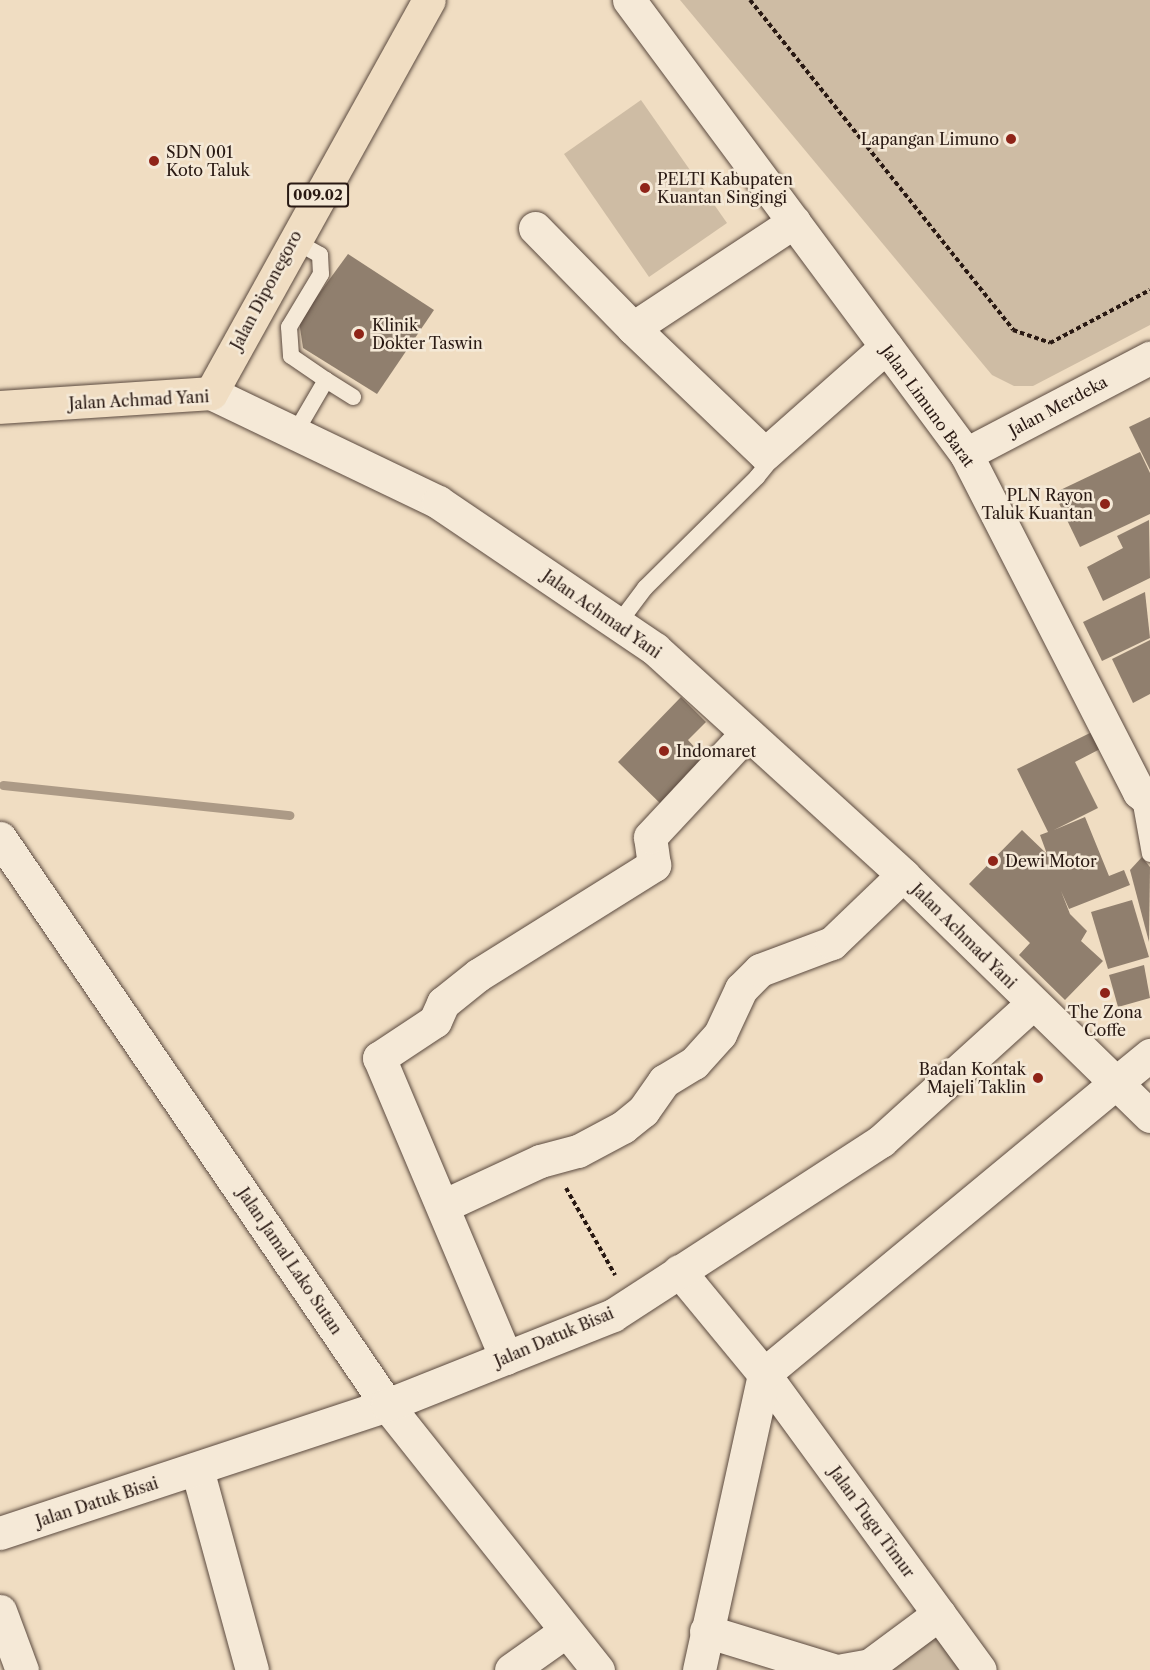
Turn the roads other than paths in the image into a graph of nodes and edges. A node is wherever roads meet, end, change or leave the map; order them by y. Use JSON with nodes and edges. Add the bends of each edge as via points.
{"nodes":[{"id":1,"x":429,"y":0,"type":"edge"},
{"id":2,"x":629,"y":0,"type":"edge"},
{"id":3,"x":794,"y":222,"type":"junction"},
{"id":4,"x":535,"y":228,"type":"dead end"},
{"id":5,"x":293,"y":240,"type":"junction"},
{"id":6,"x":633,"y":328,"type":"junction"},
{"id":7,"x":886,"y":347,"type":"junction"},
{"id":8,"x":1150,"y":358,"type":"edge"},
{"id":9,"x":326,"y":380,"type":"junction"},
{"id":10,"x":211,"y":393,"type":"junction"},
{"id":11,"x":352,"y":397,"type":"dead end"},
{"id":12,"x":0,"y":407,"type":"edge"},
{"id":13,"x":294,"y":433,"type":"junction"},
{"id":14,"x":765,"y":454,"type":"junction"},
{"id":15,"x":966,"y":454,"type":"junction"},
{"id":16,"x":618,"y":624,"type":"junction"},
{"id":17,"x":747,"y":733,"type":"junction"},
{"id":18,"x":1144,"y":796,"type":"edge"},
{"id":19,"x":0,"y":838,"type":"edge"},
{"id":20,"x":1150,"y":854,"type":"edge"},
{"id":21,"x":903,"y":875,"type":"junction"},
{"id":22,"x":1032,"y":1004,"type":"junction"},
{"id":23,"x":1150,"y":1055,"type":"edge"},
{"id":24,"x":1117,"y":1082,"type":"junction"},
{"id":25,"x":1150,"y":1116,"type":"edge"},
{"id":26,"x":443,"y":1206,"type":"junction"},
{"id":27,"x":679,"y":1271,"type":"junction"},
{"id":28,"x":506,"y":1358,"type":"junction"},
{"id":29,"x":764,"y":1374,"type":"junction"},
{"id":30,"x":387,"y":1405,"type":"junction"},
{"id":31,"x":197,"y":1469,"type":"junction"},
{"id":32,"x":0,"y":1533,"type":"edge"},
{"id":33,"x":0,"y":1611,"type":"edge"},
{"id":34,"x":939,"y":1614,"type":"junction"},
{"id":35,"x":566,"y":1631,"type":"junction"},
{"id":36,"x":706,"y":1631,"type":"junction"},
{"id":37,"x":862,"y":1668,"type":"edge"},
{"id":38,"x":22,"y":1670,"type":"edge"},
{"id":39,"x":252,"y":1670,"type":"edge"},
{"id":40,"x":511,"y":1670,"type":"edge"},
{"id":41,"x":598,"y":1670,"type":"edge"},
{"id":42,"x":699,"y":1670,"type":"edge"},
{"id":43,"x":833,"y":1670,"type":"edge"},
{"id":44,"x":980,"y":1670,"type":"edge"}],
"edges":[{"from":1,"to":5,"type":"main road","name":"Jalan Diponegoro","number":"009.02"},
{"from":2,"to":3,"type":"street","name":"Jalan Limuno Barat"},
{"from":3,"to":6,"type":"street"},
{"from":3,"to":7,"type":"street","name":"Jalan Limuno Barat"},
{"from":4,"to":6,"type":"street"},
{"from":5,"to":9,"type":"lane","via":[[320,255],[321,274],[289,327],[291,356]]},
{"from":5,"to":10,"type":"main road","name":"Jalan Diponegoro","number":"009.02"},
{"from":6,"to":14,"type":"street"},
{"from":7,"to":14,"type":"street"},
{"from":7,"to":15,"type":"street","name":"Jalan Limuno Barat"},
{"from":8,"to":15,"type":"street","name":"Jalan Merdeka"},
{"from":9,"to":11,"type":"lane"},
{"from":9,"to":13,"type":"lane"},
{"from":10,"to":12,"type":"main road","name":"Jalan Achmad Yani"},
{"from":10,"to":13,"type":"street","name":"Jalan Achmad Yani"},
{"from":13,"to":16,"type":"street","name":"Jalan Achmad Yani","via":[[438,502]]},
{"from":14,"to":16,"type":"lane","via":[[769,462],[757,477],[645,588]]},
{"from":15,"to":18,"type":"street","name":"Jalan Limuno Barat"},
{"from":16,"to":17,"type":"street","name":"Jalan Achmad Yani","via":[[656,649]]},
{"from":17,"to":21,"type":"street","name":"Jalan Achmad Yani"},
{"from":17,"to":26,"type":"street","via":[[650,837],[654,865],[478,975],[443,1003],[435,1021],[379,1058]]},
{"from":18,"to":20,"type":"lane","name":"Jalan Limuno Barat"},
{"from":19,"to":30,"type":"street","name":"Jalan Jamal Lako Sutan"},
{"from":21,"to":22,"type":"street","name":"Jalan Achmad Yani"},
{"from":21,"to":26,"type":"street","via":[[832,943],[760,970],[741,989],[720,1034],[694,1063],[663,1081],[643,1111],[578,1151],[550,1158]]},
{"from":22,"to":24,"type":"street","name":"Jalan Achmad Yani"},
{"from":22,"to":27,"type":"street","name":"Jalan Datuk Bisai","via":[[880,1141]]},
{"from":23,"to":24,"type":"street"},
{"from":24,"to":25,"type":"street","name":"Jalan Achmad Yani"},
{"from":24,"to":29,"type":"street"},
{"from":26,"to":28,"type":"street"},
{"from":27,"to":28,"type":"street","name":"Jalan Datuk Bisai","via":[[631,1303]]},
{"from":27,"to":29,"type":"street","name":"Jalan Tugu Timur"},
{"from":28,"to":30,"type":"street","name":"Jalan Datuk Bisai"},
{"from":29,"to":34,"type":"street","name":"Jalan Tugu Timur"},
{"from":29,"to":36,"type":"street"},
{"from":30,"to":31,"type":"street","name":"Jalan Datuk Bisai"},
{"from":30,"to":35,"type":"street","name":"Jalan Jamal Lako Sutan"},
{"from":31,"to":32,"type":"street","name":"Jalan Datuk Bisai"},
{"from":31,"to":39,"type":"street"},
{"from":33,"to":38,"type":"street"},
{"from":34,"to":37,"type":"street"},
{"from":34,"to":44,"type":"street","name":"Jalan Tugu Timur"},
{"from":35,"to":40,"type":"street"},
{"from":35,"to":41,"type":"street","name":"Jalan Jamal Lako Sutan"},
{"from":36,"to":42,"type":"street"},
{"from":36,"to":43,"type":"street"}]}
